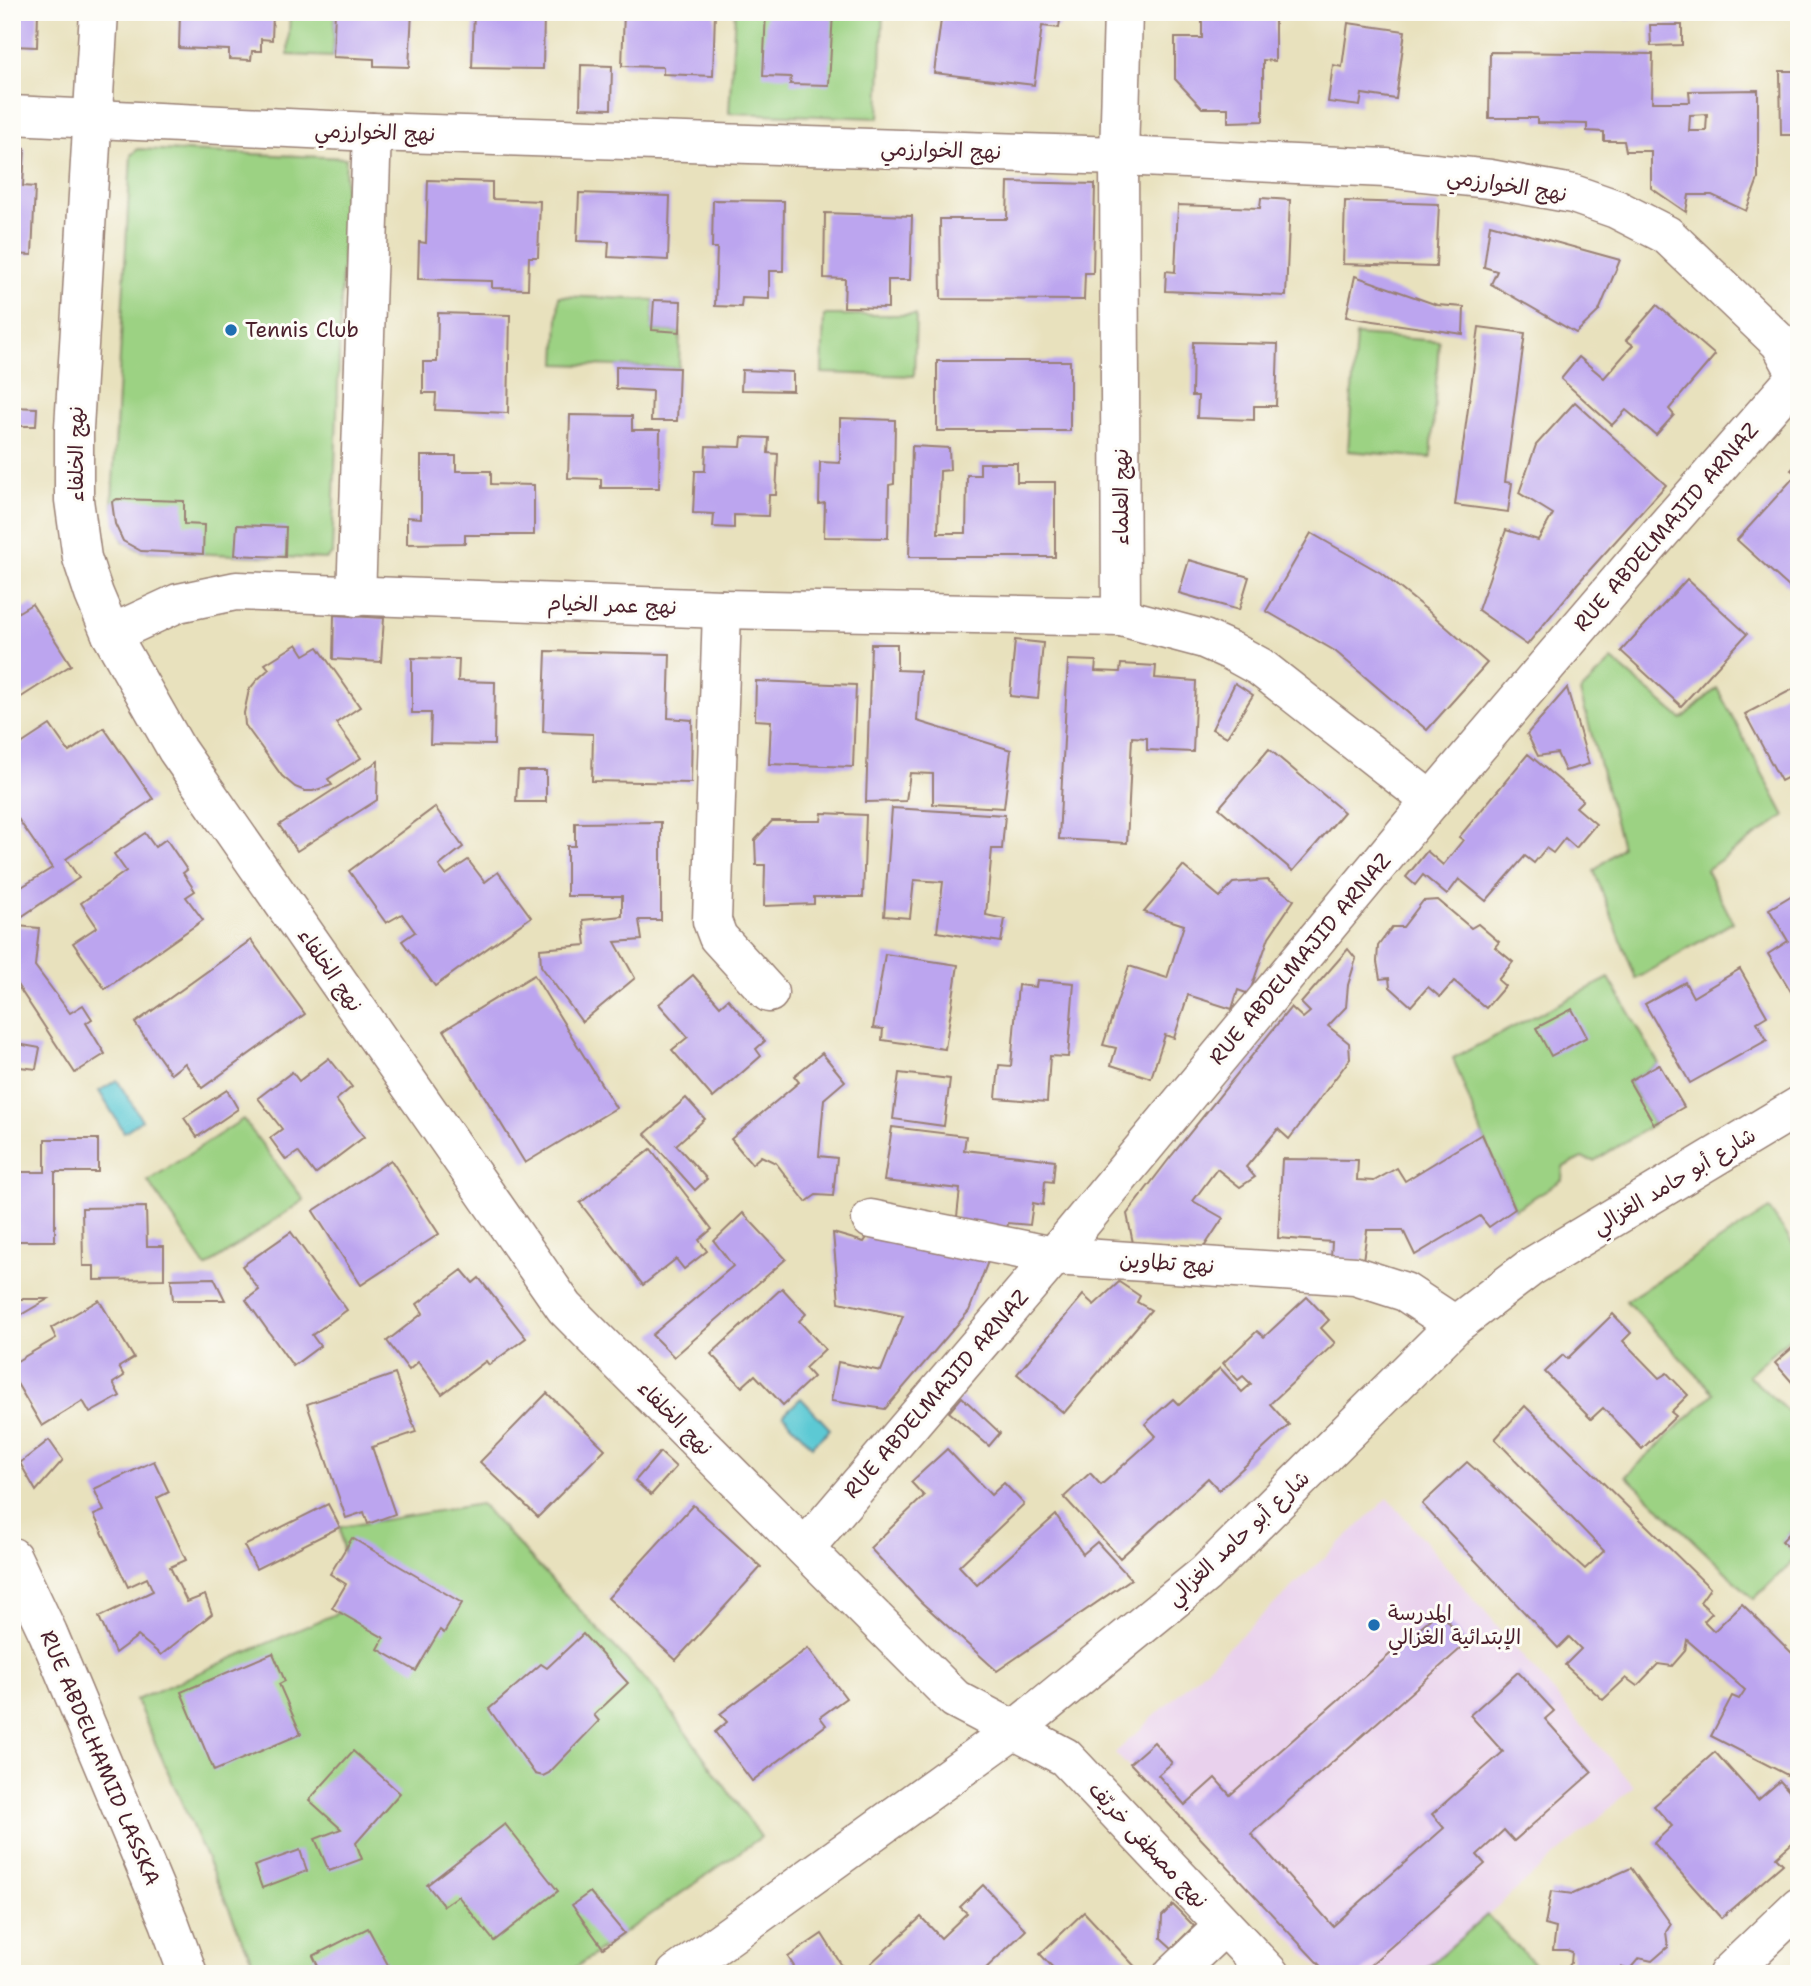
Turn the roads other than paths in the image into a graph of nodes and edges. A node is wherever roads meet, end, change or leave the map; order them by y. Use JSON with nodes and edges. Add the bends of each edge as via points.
{"nodes":[{"id":1,"x":99,"y":12,"type":"edge"},
{"id":2,"x":1123,"y":12,"type":"edge"},
{"id":3,"x":12,"y":115,"type":"edge"},
{"id":4,"x":93,"y":118,"type":"junction"},
{"id":5,"x":372,"y":132,"type":"junction"},
{"id":6,"x":1119,"y":156,"type":"junction"},
{"id":7,"x":1798,"y":376,"type":"edge"},
{"id":8,"x":356,"y":597,"type":"junction"},
{"id":9,"x":722,"y":609,"type":"junction"},
{"id":10,"x":1121,"y":617,"type":"junction"},
{"id":11,"x":111,"y":634,"type":"junction"},
{"id":12,"x":1431,"y":801,"type":"junction"},
{"id":13,"x":769,"y":993,"type":"dead end"},
{"id":14,"x":1799,"y":1106,"type":"edge"},
{"id":15,"x":871,"y":1219,"type":"dead end"},
{"id":16,"x":1054,"y":1256,"type":"junction"},
{"id":17,"x":1455,"y":1325,"type":"junction"},
{"id":18,"x":805,"y":1548,"type":"junction"},
{"id":19,"x":12,"y":1557,"type":"edge"},
{"id":20,"x":1014,"y":1730,"type":"junction"},
{"id":21,"x":1799,"y":1906,"type":"edge"},
{"id":22,"x":169,"y":1922,"type":"junction"},
{"id":23,"x":1224,"y":1926,"type":"junction"},
{"id":24,"x":188,"y":1974,"type":"edge"},
{"id":25,"x":212,"y":1974,"type":"edge"},
{"id":26,"x":676,"y":1974,"type":"edge"},
{"id":27,"x":1173,"y":1974,"type":"edge"},
{"id":28,"x":1270,"y":1974,"type":"edge"},
{"id":29,"x":1728,"y":1974,"type":"edge"}],
"edges":[{"from":1,"to":4,"type":"street","name":"نهج الخلفاء"},
{"from":2,"to":6,"type":"street","name":"نهج العلماء"},
{"from":3,"to":4,"type":"street","name":"نهج الخوارزمي"},
{"from":4,"to":5,"type":"street","name":"نهج الخوارزمي"},
{"from":4,"to":11,"type":"street","name":"نهج الخلفاء","via":[[74,428],[74,500],[82,558]]},
{"from":5,"to":6,"type":"street","name":"نهج الخوارزمي"},
{"from":5,"to":8,"type":"street"},
{"from":6,"to":7,"type":"street","name":"نهج الخوارزمي","via":[[1385,168],[1573,194],[1667,235],[1780,343]]},
{"from":6,"to":10,"type":"street","name":"نهج العلماء"},
{"from":7,"to":12,"type":"street","name":"RUE ABDELMAJID ARNAZ"},
{"from":8,"to":9,"type":"street","name":"نهج عمر الخيام"},
{"from":8,"to":11,"type":"street","name":"نهج عمر الخيام","via":[[236,591],[178,603]]},
{"from":9,"to":10,"type":"street","name":"نهج عمر الخيام"},
{"from":9,"to":13,"type":"street","via":[[712,921],[718,937]]},
{"from":10,"to":12,"type":"street","via":[[1204,639],[1260,667]]},
{"from":11,"to":18,"type":"street","name":"نهج الخلفاء","via":[[177,750],[565,1308]]},
{"from":12,"to":16,"type":"street","name":"RUE ABDELMAJID ARNAZ"},
{"from":14,"to":17,"type":"street","name":"شارع أبو حامد الغزالي","via":[[1531,1267]]},
{"from":15,"to":16,"type":"street","name":"نهج تطاوين"},
{"from":16,"to":17,"type":"street","name":"نهج تطاوين","via":[[1355,1276],[1405,1292]]},
{"from":16,"to":18,"type":"street","name":"RUE ABDELMAJID ARNAZ"},
{"from":17,"to":20,"type":"street","name":"شارع أبو حامد الغزالي","via":[[1205,1574]]},
{"from":18,"to":20,"type":"street","name":"نهج الخلفاء","via":[[955,1699]]},
{"from":19,"to":22,"type":"street","name":"RUE ABDELHAMID LASSKA"},
{"from":20,"to":23,"type":"street","name":"نهج مصطفى خريّف","via":[[1066,1758]]},
{"from":20,"to":26,"type":"street","name":"شارع أبو حامد الغزالي"},
{"from":21,"to":29,"type":"street"},
{"from":22,"to":24,"type":"street","name":"RUE ABDELHAMID LASSKA"},
{"from":22,"to":25,"type":"street","name":"RUE ABDELHAMID LASSKA"},
{"from":23,"to":27,"type":"street"},
{"from":23,"to":28,"type":"street","name":"نهج مصطفى خريّف"}]}
